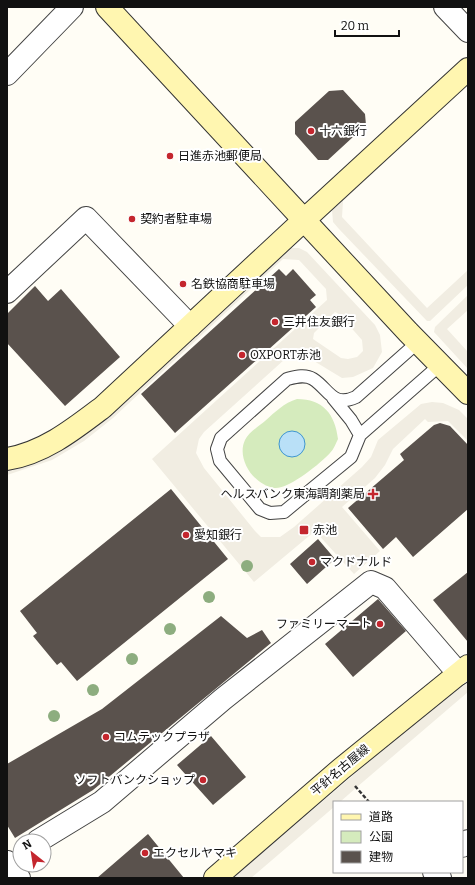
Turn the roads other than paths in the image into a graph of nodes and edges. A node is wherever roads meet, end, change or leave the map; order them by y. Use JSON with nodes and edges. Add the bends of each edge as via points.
{"nodes":[{"id":1,"x":72,"y":7,"type":"edge"},
{"id":2,"x":107,"y":7,"type":"edge"},
{"id":3,"x":445,"y":7,"type":"edge"},
{"id":4,"x":468,"y":31,"type":"edge"},
{"id":5,"x":468,"y":69,"type":"edge"},
{"id":6,"x":7,"y":74,"type":"edge"},
{"id":7,"x":304,"y":220,"type":"junction"},
{"id":8,"x":7,"y":292,"type":"edge"},
{"id":9,"x":190,"y":326,"type":"junction"},
{"id":10,"x":413,"y":337,"type":"junction"},
{"id":11,"x":441,"y":364,"type":"junction"},
{"id":12,"x":468,"y":393,"type":"edge"},
{"id":13,"x":333,"y":398,"type":"junction"},
{"id":14,"x":360,"y":435,"type":"junction"},
{"id":15,"x":7,"y":459,"type":"edge"},
{"id":16,"x":464,"y":670,"type":"edge"},
{"id":17,"x":51,"y":833,"type":"edge"},
{"id":18,"x":7,"y":861,"type":"edge"},
{"id":19,"x":19,"y":878,"type":"edge"},
{"id":20,"x":215,"y":878,"type":"edge"}],
"edges":[{"from":1,"to":6,"type":"street"},
{"from":2,"to":7,"type":"street"},
{"from":3,"to":4,"type":"street"},
{"from":5,"to":7,"type":"street"},
{"from":7,"to":9,"type":"street"},
{"from":7,"to":10,"type":"street"},
{"from":8,"to":9,"type":"street","via":[[86,218]]},
{"from":9,"to":15,"type":"street","via":[[103,407],[74,429],[42,448]]},
{"from":10,"to":11,"type":"street"},
{"from":10,"to":13,"type":"lane","via":[[356,397],[350,400]]},
{"from":11,"to":12,"type":"street"},
{"from":11,"to":14,"type":"lane"},
{"from":13,"to":14,"type":"lane"},
{"from":13,"to":14,"type":"lane","via":[[312,378],[301,376],[287,379],[221,438],[217,449],[220,460],[260,509],[270,513],[284,512],[351,458]]},
{"from":16,"to":17,"type":"street","via":[[385,588],[371,582],[222,699],[102,802]]},
{"from":16,"to":20,"type":"street","name":"平針名古屋線","via":[[341,769]]},
{"from":18,"to":19,"type":"street"}]}
